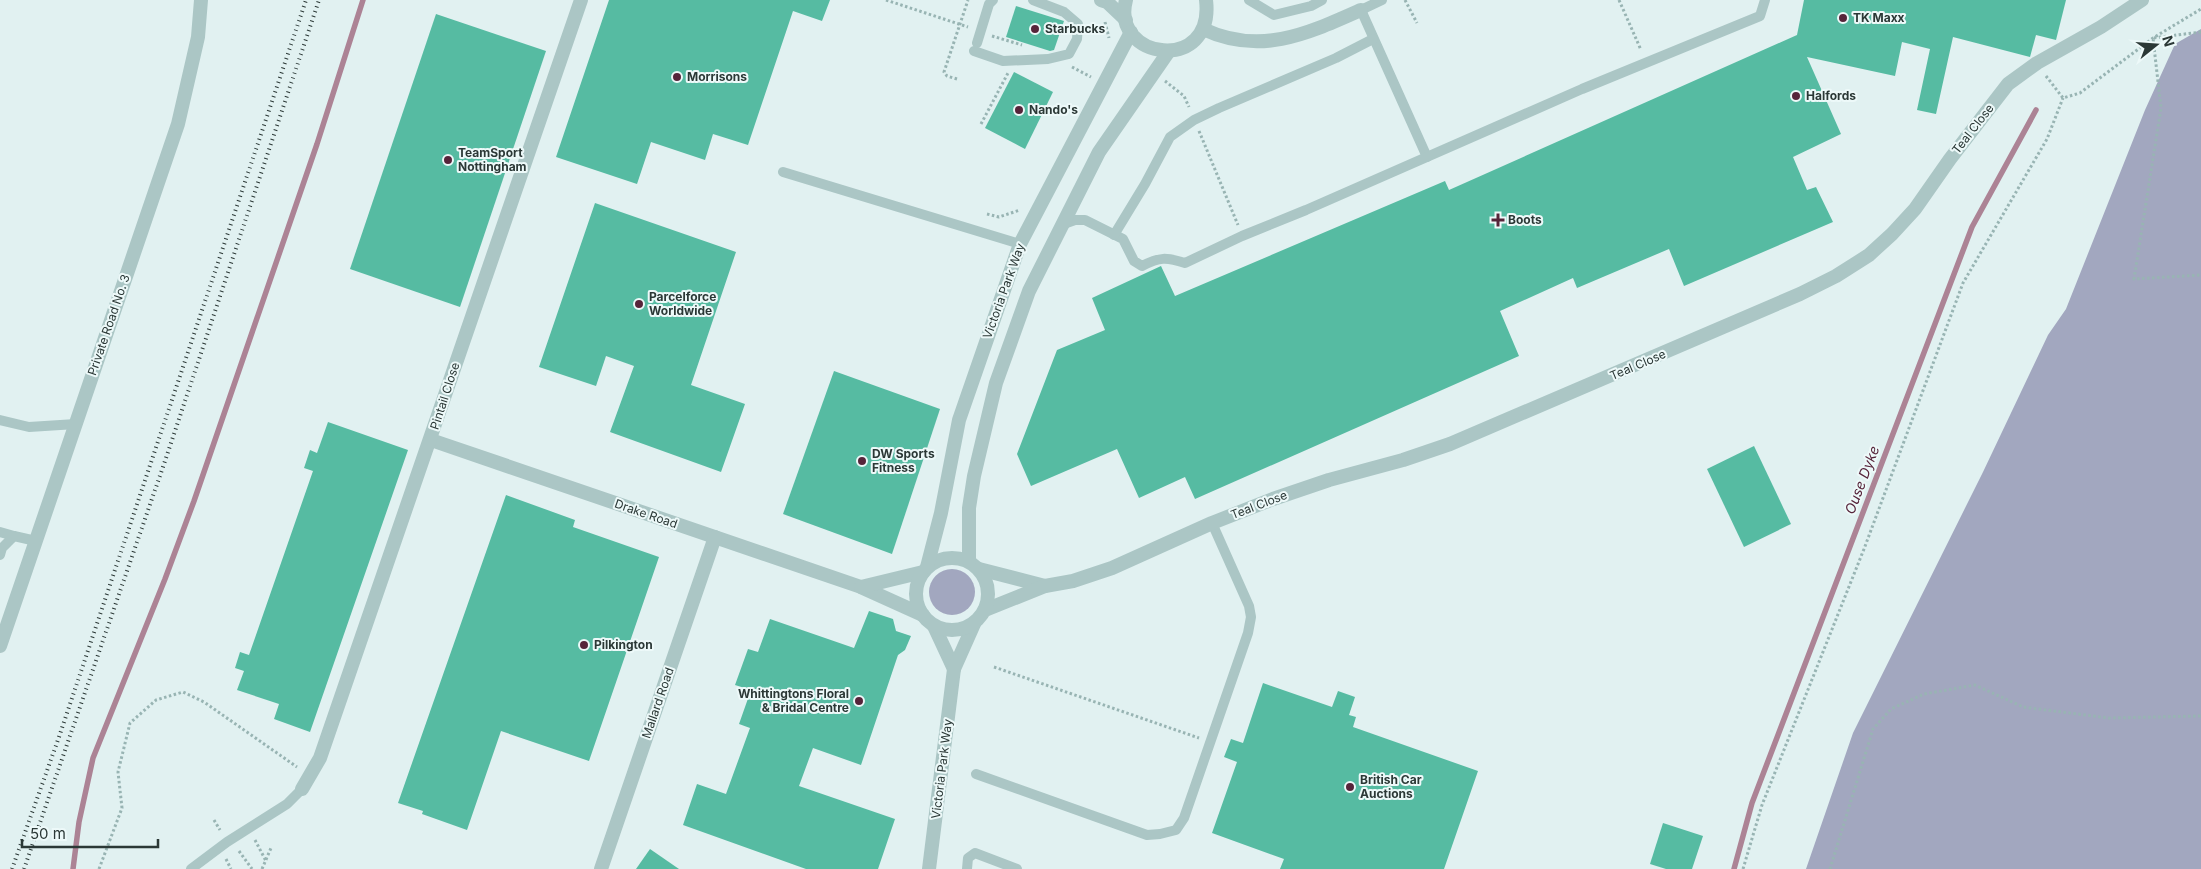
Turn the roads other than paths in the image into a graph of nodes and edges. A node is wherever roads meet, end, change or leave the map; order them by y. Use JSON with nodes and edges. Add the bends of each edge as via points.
{"nodes":[{"id":1,"x":202,"y":0,"type":"edge"},
{"id":2,"x":581,"y":0,"type":"edge"},
{"id":3,"x":993,"y":0,"type":"edge"},
{"id":4,"x":1033,"y":0,"type":"edge"},
{"id":5,"x":1101,"y":0,"type":"edge"},
{"id":6,"x":1126,"y":0,"type":"edge"},
{"id":7,"x":1206,"y":0,"type":"edge"},
{"id":8,"x":1249,"y":0,"type":"edge"},
{"id":9,"x":1322,"y":0,"type":"edge"},
{"id":10,"x":1382,"y":0,"type":"edge"},
{"id":11,"x":1765,"y":0,"type":"edge"},
{"id":12,"x":2142,"y":0,"type":"edge"},
{"id":13,"x":1360,"y":10,"type":"junction"},
{"id":14,"x":1128,"y":26,"type":"junction"},
{"id":15,"x":1203,"y":28,"type":"junction"},
{"id":16,"x":1373,"y":39,"type":"junction"},
{"id":17,"x":1169,"y":51,"type":"junction"},
{"id":18,"x":1427,"y":157,"type":"junction"},
{"id":19,"x":783,"y":172,"type":"dead end"},
{"id":20,"x":1061,"y":225,"type":"junction"},
{"id":21,"x":1114,"y":235,"type":"junction"},
{"id":22,"x":1020,"y":244,"type":"junction"},
{"id":23,"x":0,"y":420,"type":"edge"},
{"id":24,"x":76,"y":424,"type":"junction"},
{"id":25,"x":431,"y":440,"type":"junction"},
{"id":26,"x":1212,"y":523,"type":"junction"},
{"id":27,"x":0,"y":532,"type":"edge"},
{"id":28,"x":14,"y":536,"type":"junction"},
{"id":29,"x":715,"y":538,"type":"junction"},
{"id":30,"x":36,"y":541,"type":"junction"},
{"id":31,"x":1,"y":552,"type":"edge"},
{"id":32,"x":974,"y":565,"type":"junction"},
{"id":33,"x":925,"y":570,"type":"junction"},
{"id":34,"x":861,"y":586,"type":"junction"},
{"id":35,"x":1044,"y":586,"type":"junction"},
{"id":36,"x":985,"y":610,"type":"junction"},
{"id":37,"x":923,"y":615,"type":"junction"},
{"id":38,"x":974,"y":624,"type":"junction"},
{"id":39,"x":934,"y":626,"type":"junction"},
{"id":40,"x":0,"y":646,"type":"edge"},
{"id":41,"x":954,"y":669,"type":"junction"},
{"id":42,"x":976,"y":774,"type":"dead end"},
{"id":43,"x":305,"y":786,"type":"joint"},
{"id":44,"x":191,"y":869,"type":"edge"},
{"id":45,"x":602,"y":869,"type":"edge"},
{"id":46,"x":929,"y":869,"type":"edge"},
{"id":47,"x":967,"y":869,"type":"edge"},
{"id":48,"x":1017,"y":869,"type":"edge"}],
"edges":[{"from":1,"to":24,"type":"street","name":"Private Road No. 3","via":[[198,37],[178,124]]},
{"from":2,"to":25,"type":"street","name":"Pintail Close"},
{"from":3,"to":4,"type":"lane","via":[[976,47],[1003,62],[1069,54],[1077,39],[1078,24],[1064,12]]},
{"from":5,"to":14,"type":"street","via":[[1107,2]]},
{"from":6,"to":14,"type":"street","name":"Victoria Park Way"},
{"from":7,"to":15,"type":"street","via":[[1208,12]]},
{"from":8,"to":9,"type":"lane","via":[[1274,15]]},
{"from":10,"to":13,"type":"lane"},
{"from":11,"to":18,"type":"lane","via":[[1760,16]]},
{"from":12,"to":26,"type":"street","name":"Teal Close","via":[[2008,84],[1909,216],[1869,255],[1836,276],[1492,428],[1403,460],[1292,492]]},
{"from":13,"to":15,"type":"street","via":[[1315,30],[1261,42],[1242,42]]},
{"from":13,"to":16,"type":"lane"},
{"from":14,"to":17,"type":"street","via":[[1141,43],[1154,50]]},
{"from":14,"to":22,"type":"street","name":"Victoria Park Way"},
{"from":15,"to":17,"type":"street","via":[[1191,43]]},
{"from":16,"to":18,"type":"lane"},
{"from":16,"to":21,"type":"lane","via":[[1194,120],[1170,137]]},
{"from":17,"to":20,"type":"street","name":"Victoria Park Way","via":[[1099,152]]},
{"from":18,"to":21,"type":"lane","via":[[1185,263],[1158,258],[1142,266],[1134,261],[1123,239]]},
{"from":19,"to":22,"type":"lane"},
{"from":20,"to":21,"type":"lane","via":[[1085,220]]},
{"from":20,"to":32,"type":"street","name":"Victoria Park Way","via":[[1030,291],[996,383],[969,508]]},
{"from":22,"to":33,"type":"street","name":"Victoria Park Way","via":[[959,420],[941,513]]},
{"from":23,"to":24,"type":"lane","via":[[29,427]]},
{"from":24,"to":30,"type":"street","name":"Private Road No. 3"},
{"from":25,"to":29,"type":"street","name":"Drake Road"},
{"from":25,"to":43,"type":"street","name":"Pintail Close","via":[[320,758]]},
{"from":26,"to":35,"type":"street","name":"Teal Close","via":[[1112,568],[1073,582]]},
{"from":26,"to":42,"type":"lane","via":[[1251,617],[1212,742],[1184,818],[1176,830],[1147,835]]},
{"from":27,"to":28,"type":"lane"},
{"from":28,"to":30,"type":"lane"},
{"from":28,"to":31,"type":"lane"},
{"from":29,"to":34,"type":"street","name":"Drake Road"},
{"from":29,"to":45,"type":"street","name":"Mallard Road"},
{"from":30,"to":40,"type":"street","name":"Private Road No. 3"},
{"from":32,"to":33,"type":"street","via":[[956,557],[941,559]]},
{"from":32,"to":35,"type":"street","name":"Teal Close"},
{"from":32,"to":36,"type":"street","via":[[986,578],[989,591]]},
{"from":33,"to":34,"type":"street"},
{"from":33,"to":37,"type":"street","via":[[916,587],[918,606]]},
{"from":34,"to":37,"type":"street","name":"Drake Road"},
{"from":35,"to":36,"type":"street","name":"Teal Close"},
{"from":36,"to":38,"type":"street"},
{"from":37,"to":39,"type":"street"},
{"from":38,"to":39,"type":"street","via":[[961,630]]},
{"from":38,"to":41,"type":"street","name":"Victoria Park Way"},
{"from":39,"to":41,"type":"street"},
{"from":41,"to":46,"type":"street","name":"Victoria Park Way"},
{"from":43,"to":44,"type":"lane","via":[[287,804]]},
{"from":47,"to":48,"type":"lane","via":[[968,858],[975,853]]}]}
